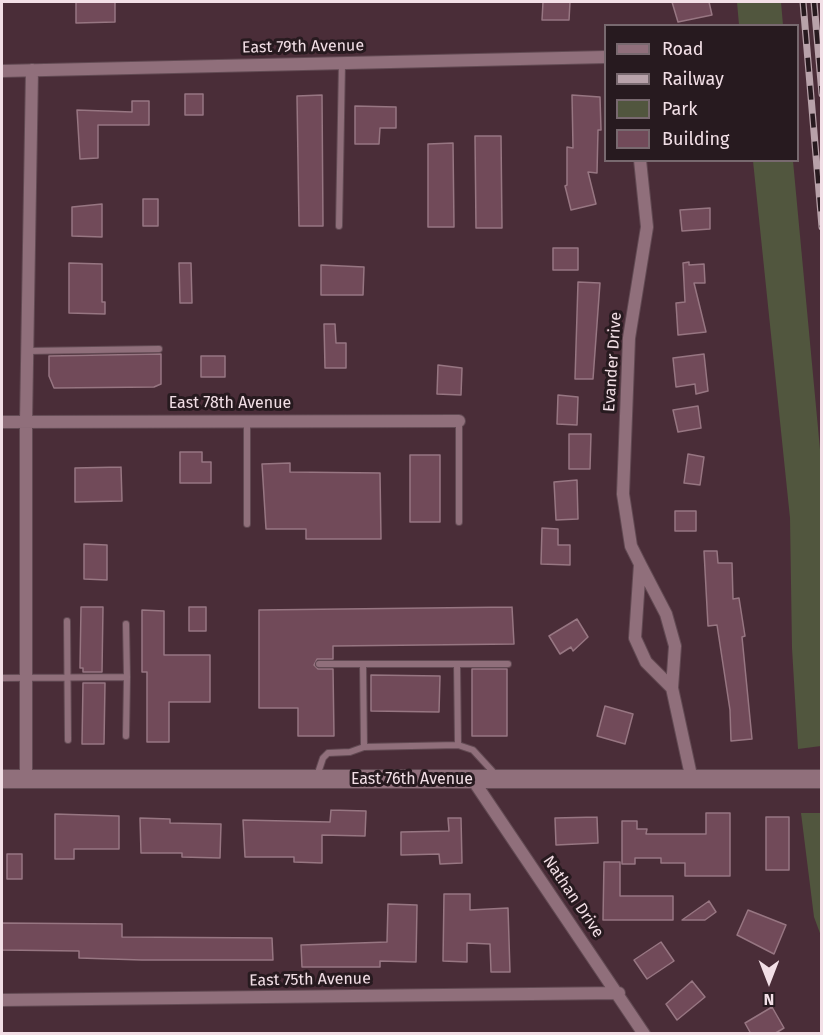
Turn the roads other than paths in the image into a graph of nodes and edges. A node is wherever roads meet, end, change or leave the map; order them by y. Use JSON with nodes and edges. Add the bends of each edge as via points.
{"nodes":[{"id":1,"x":604,"y":57,"type":"edge"},
{"id":2,"x":342,"y":63,"type":"junction"},
{"id":3,"x":32,"y":70,"type":"junction"},
{"id":4,"x":2,"y":71,"type":"edge"},
{"id":5,"x":640,"y":162,"type":"edge"},
{"id":6,"x":339,"y":226,"type":"dead end"},
{"id":7,"x":159,"y":349,"type":"dead end"},
{"id":8,"x":27,"y":351,"type":"junction"},
{"id":9,"x":247,"y":420,"type":"junction"},
{"id":10,"x":2,"y":422,"type":"edge"},
{"id":11,"x":26,"y":422,"type":"junction"},
{"id":12,"x":459,"y":422,"type":"joint"},
{"id":13,"x":459,"y":522,"type":"dead end"},
{"id":14,"x":247,"y":524,"type":"dead end"},
{"id":15,"x":640,"y":564,"type":"junction"},
{"id":16,"x":67,"y":621,"type":"dead end"},
{"id":17,"x":126,"y":624,"type":"dead end"},
{"id":18,"x":319,"y":664,"type":"dead end"},
{"id":19,"x":363,"y":664,"type":"junction"},
{"id":20,"x":457,"y":664,"type":"junction"},
{"id":21,"x":508,"y":664,"type":"dead end"},
{"id":22,"x":69,"y":676,"type":"junction"},
{"id":23,"x":127,"y":677,"type":"junction"},
{"id":24,"x":2,"y":678,"type":"edge"},
{"id":25,"x":24,"y":679,"type":"junction"},
{"id":26,"x":672,"y":688,"type":"junction"},
{"id":27,"x":126,"y":736,"type":"dead end"},
{"id":28,"x":69,"y":740,"type":"dead end"},
{"id":29,"x":458,"y":745,"type":"junction"},
{"id":30,"x":364,"y":747,"type":"junction"},
{"id":31,"x":2,"y":779,"type":"edge"},
{"id":32,"x":26,"y":779,"type":"junction"},
{"id":33,"x":316,"y":779,"type":"junction"},
{"id":34,"x":822,"y":779,"type":"edge"},
{"id":35,"x":473,"y":780,"type":"junction"},
{"id":36,"x":500,"y":780,"type":"junction"},
{"id":37,"x":692,"y":780,"type":"junction"},
{"id":38,"x":619,"y":993,"type":"junction"},
{"id":39,"x":2,"y":1000,"type":"edge"},
{"id":40,"x":644,"y":1034,"type":"edge"}],
"edges":[{"from":1,"to":2,"type":"street","name":"East 79th Avenue"},
{"from":2,"to":3,"type":"street","name":"East 79th Avenue"},
{"from":2,"to":6,"type":"lane"},
{"from":3,"to":4,"type":"street","name":"East 79th Avenue"},
{"from":3,"to":8,"type":"street"},
{"from":5,"to":15,"type":"street","name":"Evander Drive","via":[[647,227],[628,339],[623,494],[631,546]]},
{"from":7,"to":8,"type":"lane"},
{"from":8,"to":11,"type":"street"},
{"from":9,"to":11,"type":"street","name":"East 78th Avenue"},
{"from":9,"to":12,"type":"street","name":"East 78th Avenue"},
{"from":9,"to":14,"type":"lane"},
{"from":10,"to":11,"type":"street","name":"East 78th Avenue"},
{"from":11,"to":25,"type":"street"},
{"from":12,"to":13,"type":"lane"},
{"from":15,"to":26,"type":"street","name":"Evander Drive","via":[[675,646]]},
{"from":15,"to":26,"type":"street","name":"Evander Drive","via":[[635,638],[646,662]]},
{"from":16,"to":22,"type":"lane"},
{"from":17,"to":23,"type":"lane"},
{"from":18,"to":19,"type":"lane"},
{"from":19,"to":20,"type":"lane"},
{"from":19,"to":30,"type":"lane"},
{"from":20,"to":21,"type":"lane"},
{"from":20,"to":29,"type":"lane"},
{"from":22,"to":23,"type":"lane"},
{"from":22,"to":25,"type":"lane"},
{"from":22,"to":28,"type":"lane"},
{"from":23,"to":27,"type":"lane"},
{"from":24,"to":25,"type":"lane"},
{"from":25,"to":32,"type":"street"},
{"from":26,"to":37,"type":"street","name":"Evander Drive"},
{"from":29,"to":30,"type":"lane"},
{"from":29,"to":36,"type":"lane","via":[[473,750]]},
{"from":30,"to":33,"type":"lane","via":[[325,755]]},
{"from":31,"to":32,"type":"street","name":"East 76th Avenue"},
{"from":32,"to":33,"type":"street","name":"East 76th Avenue"},
{"from":33,"to":35,"type":"street","name":"East 76th Avenue"},
{"from":34,"to":37,"type":"street","name":"East 76th Avenue"},
{"from":35,"to":36,"type":"street","name":"East 76th Avenue"},
{"from":35,"to":38,"type":"street","name":"Nathan Drive"},
{"from":36,"to":37,"type":"street","name":"East 76th Avenue"},
{"from":38,"to":39,"type":"street","name":"East 75th Avenue"},
{"from":38,"to":40,"type":"street","name":"Nathan Drive"}]}
